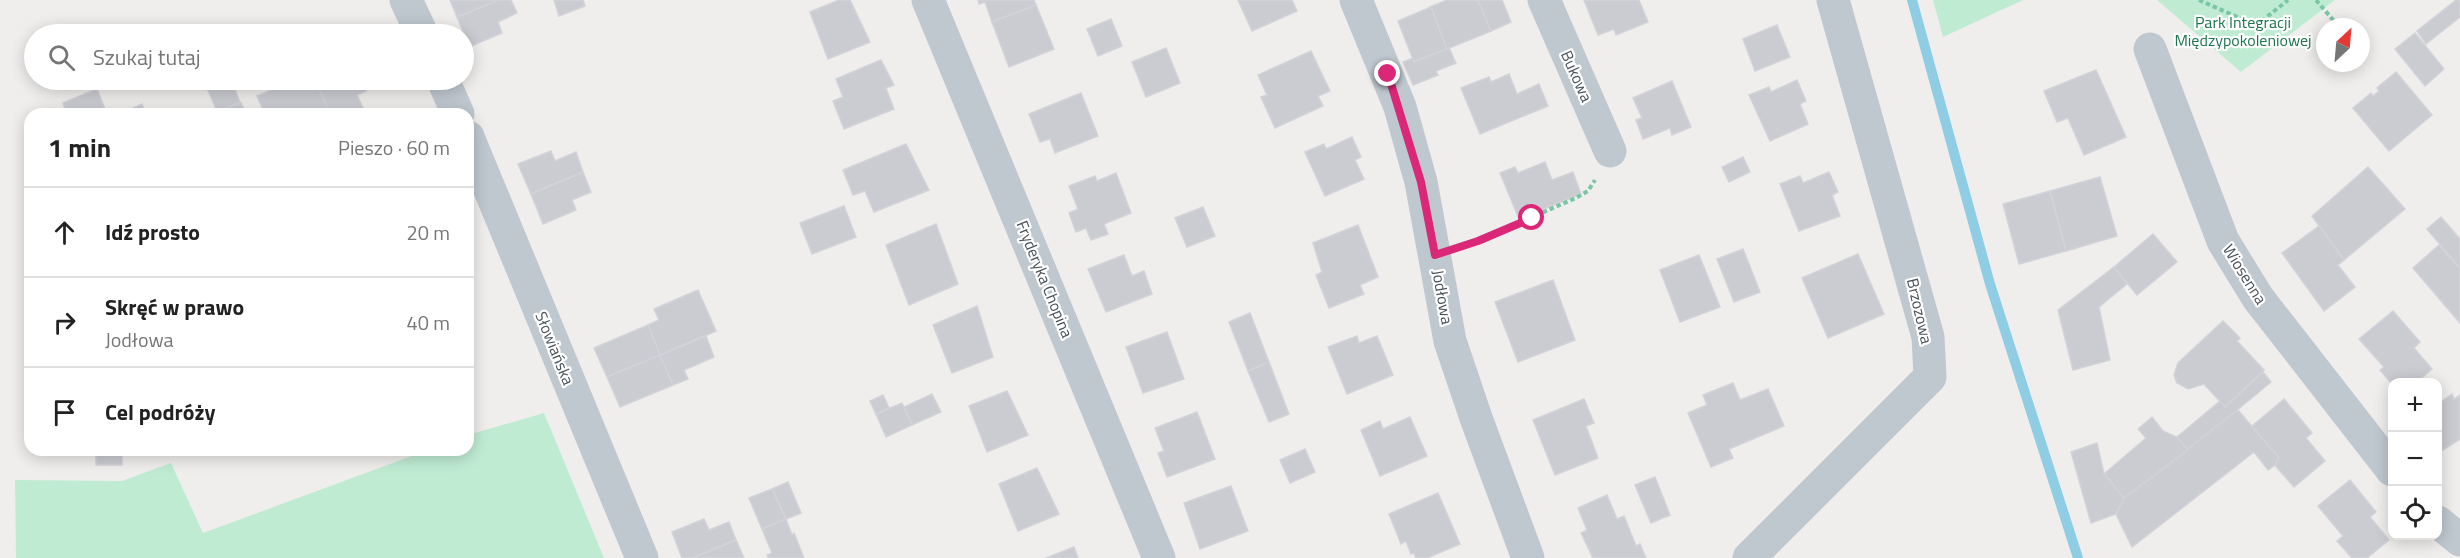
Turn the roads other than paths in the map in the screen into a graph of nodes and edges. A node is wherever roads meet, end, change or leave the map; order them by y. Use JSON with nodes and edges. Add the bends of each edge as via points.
{"nodes":[{"id":1,"x":406,"y":0,"type":"edge"},
{"id":2,"x":928,"y":0,"type":"edge"},
{"id":3,"x":1356,"y":0,"type":"edge"},
{"id":4,"x":1544,"y":0,"type":"edge"},
{"id":5,"x":1833,"y":0,"type":"edge"},
{"id":6,"x":417,"y":24,"type":"edge"},
{"id":7,"x":2150,"y":49,"type":"dead end"},
{"id":8,"x":447,"y":90,"type":"edge"},
{"id":9,"x":454,"y":108,"type":"edge"},
{"id":10,"x":1610,"y":151,"type":"road end"},
{"id":11,"x":474,"y":157,"type":"edge"},
{"id":12,"x":2388,"y":465,"type":"edge"},
{"id":13,"x":2442,"y":525,"type":"edge"},
{"id":14,"x":2460,"y":540,"type":"edge"},
{"id":15,"x":642,"y":558,"type":"edge"},
{"id":16,"x":1159,"y":558,"type":"edge"},
{"id":17,"x":1528,"y":558,"type":"edge"},
{"id":18,"x":1749,"y":558,"type":"edge"}],
"edges":[{"from":1,"to":6,"type":"street"},
{"from":2,"to":16,"type":"street","name":"Fryderyka Chopina"},
{"from":3,"to":17,"type":"street","name":"Jodłowa","via":[[1400,107],[1421,182],[1450,341]]},
{"from":4,"to":10,"type":"street","name":"Bukowa"},
{"from":5,"to":18,"type":"street","name":"Brzozowa","via":[[1928,337],[1930,377]]},
{"from":7,"to":12,"type":"street","name":"Wiosenna","via":[[2223,241],[2258,298]]},
{"from":8,"to":9,"type":"street","name":"Słowiańska"},
{"from":11,"to":15,"type":"street","name":"Słowiańska"},
{"from":13,"to":14,"type":"street"}]}
